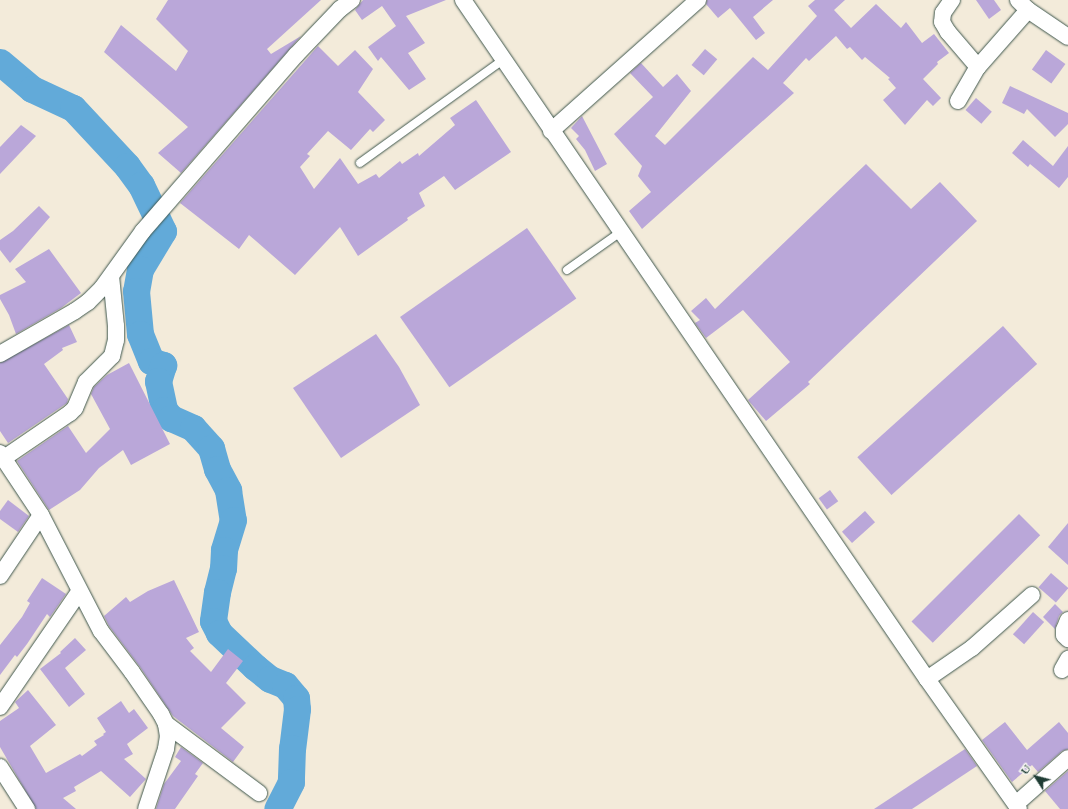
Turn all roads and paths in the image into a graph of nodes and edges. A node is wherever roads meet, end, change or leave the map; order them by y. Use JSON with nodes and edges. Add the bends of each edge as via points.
{"nodes":[{"id":1,"x":352,"y":0,"type":"edge"},
{"id":2,"x":463,"y":0,"type":"edge"},
{"id":3,"x":698,"y":0,"type":"edge"},
{"id":4,"x":952,"y":0,"type":"edge"},
{"id":5,"x":1023,"y":5,"type":"edge"},
{"id":6,"x":1068,"y":37,"type":"edge"},
{"id":7,"x":504,"y":60,"type":"junction"},
{"id":8,"x":978,"y":67,"type":"junction"},
{"id":9,"x":958,"y":101,"type":"dead end"},
{"id":10,"x":551,"y":131,"type":"junction"},
{"id":11,"x":360,"y":163,"type":"dead end"},
{"id":12,"x":622,"y":231,"type":"junction"},
{"id":13,"x":567,"y":270,"type":"dead end"},
{"id":14,"x":110,"y":276,"type":"junction"},
{"id":15,"x":0,"y":354,"type":"edge"},
{"id":16,"x":2,"y":455,"type":"edge"},
{"id":17,"x":41,"y":515,"type":"junction"},
{"id":18,"x":0,"y":576,"type":"edge"},
{"id":19,"x":79,"y":592,"type":"junction"},
{"id":20,"x":1032,"y":595,"type":"dead end"},
{"id":21,"x":1068,"y":620,"type":"edge"},
{"id":22,"x":1068,"y":639,"type":"edge"},
{"id":23,"x":927,"y":678,"type":"junction"},
{"id":24,"x":0,"y":707,"type":"edge"},
{"id":25,"x":166,"y":724,"type":"junction"},
{"id":26,"x":1068,"y":758,"type":"edge"},
{"id":27,"x":0,"y":767,"type":"edge"},
{"id":28,"x":259,"y":792,"type":"dead end"},
{"id":29,"x":20,"y":806,"type":"edge"},
{"id":30,"x":1017,"y":806,"type":"edge"},
{"id":31,"x":146,"y":809,"type":"edge"}],
"edges":[{"from":1,"to":14,"type":"street","via":[[296,55],[144,231]]},
{"from":2,"to":7,"type":"street"},
{"from":3,"to":10,"type":"street"},
{"from":4,"to":8,"type":"street","via":[[943,13],[942,22]]},
{"from":5,"to":6,"type":"street"},
{"from":5,"to":8,"type":"street"},
{"from":7,"to":10,"type":"street"},
{"from":7,"to":11,"type":"lane"},
{"from":8,"to":9,"type":"street"},
{"from":10,"to":12,"type":"street"},
{"from":12,"to":13,"type":"lane"},
{"from":12,"to":23,"type":"street"},
{"from":14,"to":15,"type":"street","via":[[88,302]]},
{"from":14,"to":16,"type":"street","via":[[116,326],[112,356],[86,382],[75,408]]},
{"from":16,"to":17,"type":"street"},
{"from":17,"to":18,"type":"street"},
{"from":17,"to":19,"type":"street"},
{"from":19,"to":24,"type":"street"},
{"from":19,"to":25,"type":"street","via":[[101,631]]},
{"from":20,"to":23,"type":"street","via":[[972,648]]},
{"from":21,"to":22,"type":"street","via":[[1064,630],[1064,635]]},
{"from":23,"to":30,"type":"street"},
{"from":25,"to":28,"type":"street"},
{"from":25,"to":31,"type":"street","via":[[166,749]]},
{"from":26,"to":30,"type":"street"},
{"from":27,"to":29,"type":"street"}]}
